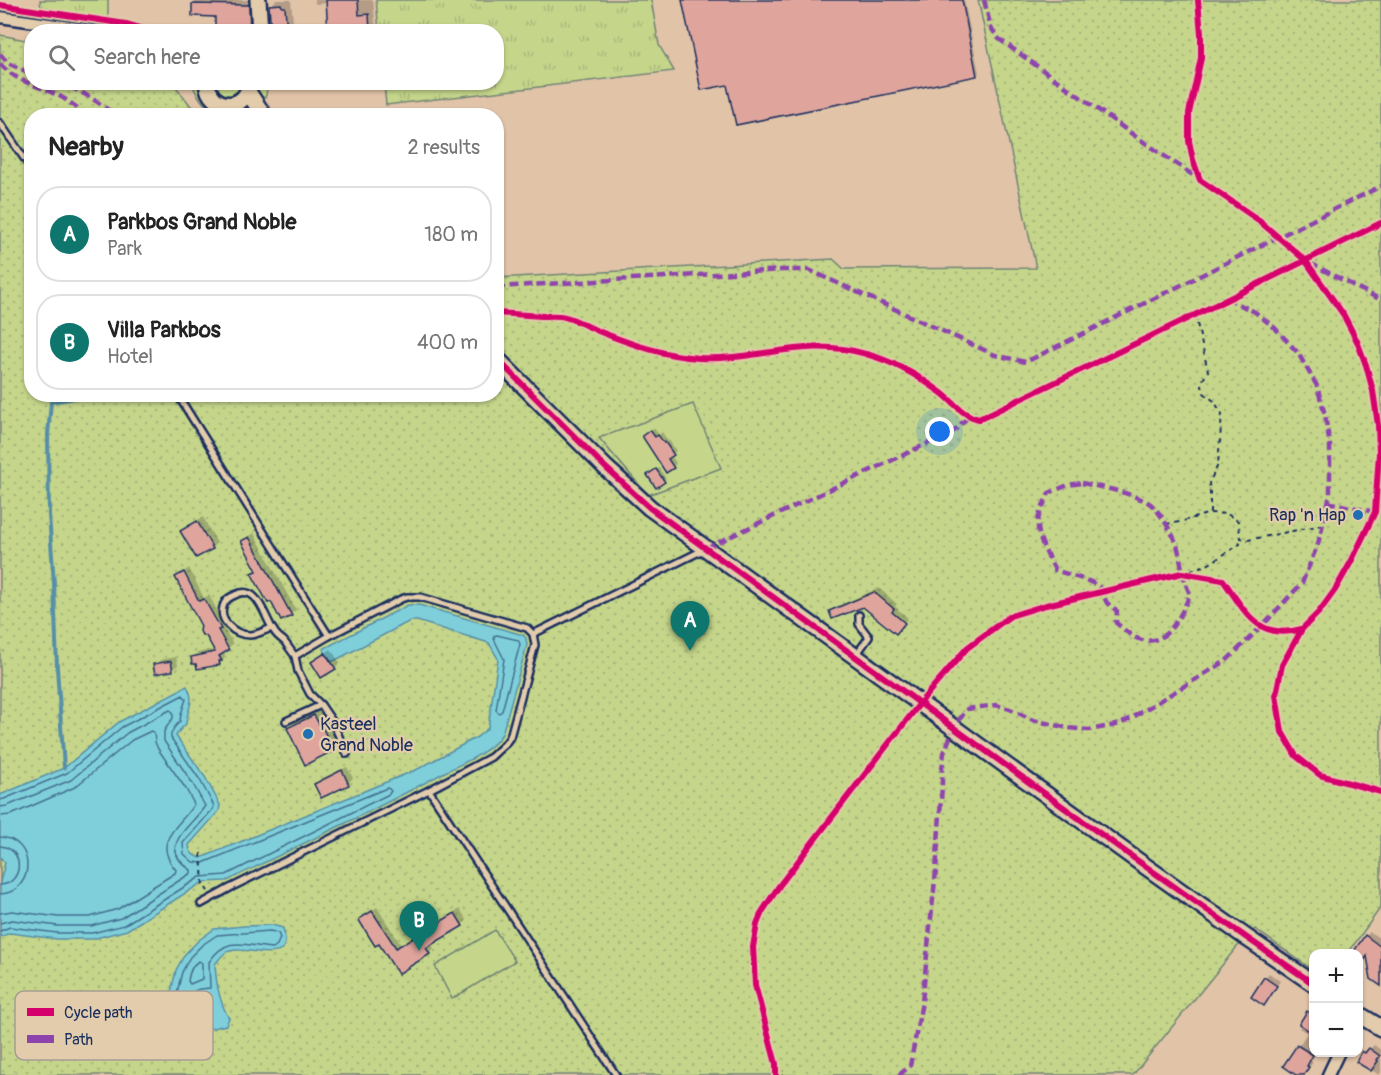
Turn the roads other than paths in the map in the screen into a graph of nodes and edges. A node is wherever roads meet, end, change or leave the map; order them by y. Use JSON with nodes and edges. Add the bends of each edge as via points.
{"nodes":[{"id":1,"x":258,"y":0,"type":"edge"},
{"id":2,"x":0,"y":16,"type":"edge"},
{"id":3,"x":52,"y":24,"type":"edge"},
{"id":4,"x":260,"y":24,"type":"edge"},
{"id":5,"x":209,"y":90,"type":"edge"},
{"id":6,"x":247,"y":90,"type":"edge"},
{"id":7,"x":251,"y":90,"type":"edge"},
{"id":8,"x":236,"y":104,"type":"junction"},
{"id":9,"x":242,"y":108,"type":"edge"},
{"id":10,"x":260,"y":108,"type":"edge"},
{"id":11,"x":0,"y":123,"type":"edge"},
{"id":12,"x":24,"y":158,"type":"edge"},
{"id":13,"x":504,"y":366,"type":"edge"},
{"id":14,"x":182,"y":402,"type":"edge"},
{"id":15,"x":706,"y":548,"type":"junction"},
{"id":16,"x":859,"y":615,"type":"dead end"},
{"id":17,"x":272,"y":628,"type":"junction"},
{"id":18,"x":533,"y":634,"type":"junction"},
{"id":19,"x":329,"y":636,"type":"junction"},
{"id":20,"x":295,"y":656,"type":"junction"},
{"id":21,"x":855,"y":656,"type":"junction"},
{"id":22,"x":321,"y":705,"type":"junction"},
{"id":23,"x":286,"y":721,"type":"dead end"},
{"id":24,"x":347,"y":754,"type":"dead end"},
{"id":25,"x":429,"y":790,"type":"junction"},
{"id":26,"x":201,"y":904,"type":"dead end"},
{"id":27,"x":1309,"y":980,"type":"edge"},
{"id":28,"x":1363,"y":1017,"type":"edge"},
{"id":29,"x":1381,"y":1028,"type":"edge"},
{"id":30,"x":1337,"y":1057,"type":"edge"},
{"id":31,"x":616,"y":1075,"type":"edge"},
{"id":32,"x":1328,"y":1075,"type":"edge"}],
"edges":[{"from":1,"to":4,"type":"street"},
{"from":2,"to":3,"type":"street"},
{"from":5,"to":8,"type":"street","via":[[218,102]]},
{"from":6,"to":8,"type":"street"},
{"from":7,"to":10,"type":"street"},
{"from":8,"to":9,"type":"street"},
{"from":11,"to":12,"type":"lane"},
{"from":13,"to":15,"type":"street","via":[[650,508]]},
{"from":14,"to":19,"type":"lane"},
{"from":15,"to":18,"type":"lane"},
{"from":15,"to":21,"type":"street"},
{"from":16,"to":21,"type":"lane","via":[[859,624],[869,637]]},
{"from":17,"to":17,"type":"lane","via":[[258,599],[248,592],[226,601],[223,614],[231,629],[248,635]]},
{"from":17,"to":20,"type":"lane"},
{"from":18,"to":19,"type":"lane","via":[[527,628],[420,597],[401,599]]},
{"from":18,"to":25,"type":"lane","via":[[535,645],[506,744],[491,757]]},
{"from":19,"to":20,"type":"lane"},
{"from":20,"to":22,"type":"lane","via":[[310,694]]},
{"from":21,"to":27,"type":"street"},
{"from":22,"to":23,"type":"lane"},
{"from":22,"to":24,"type":"lane"},
{"from":25,"to":26,"type":"lane"},
{"from":25,"to":31,"type":"lane"},
{"from":28,"to":29,"type":"street"},
{"from":30,"to":32,"type":"street"}]}
